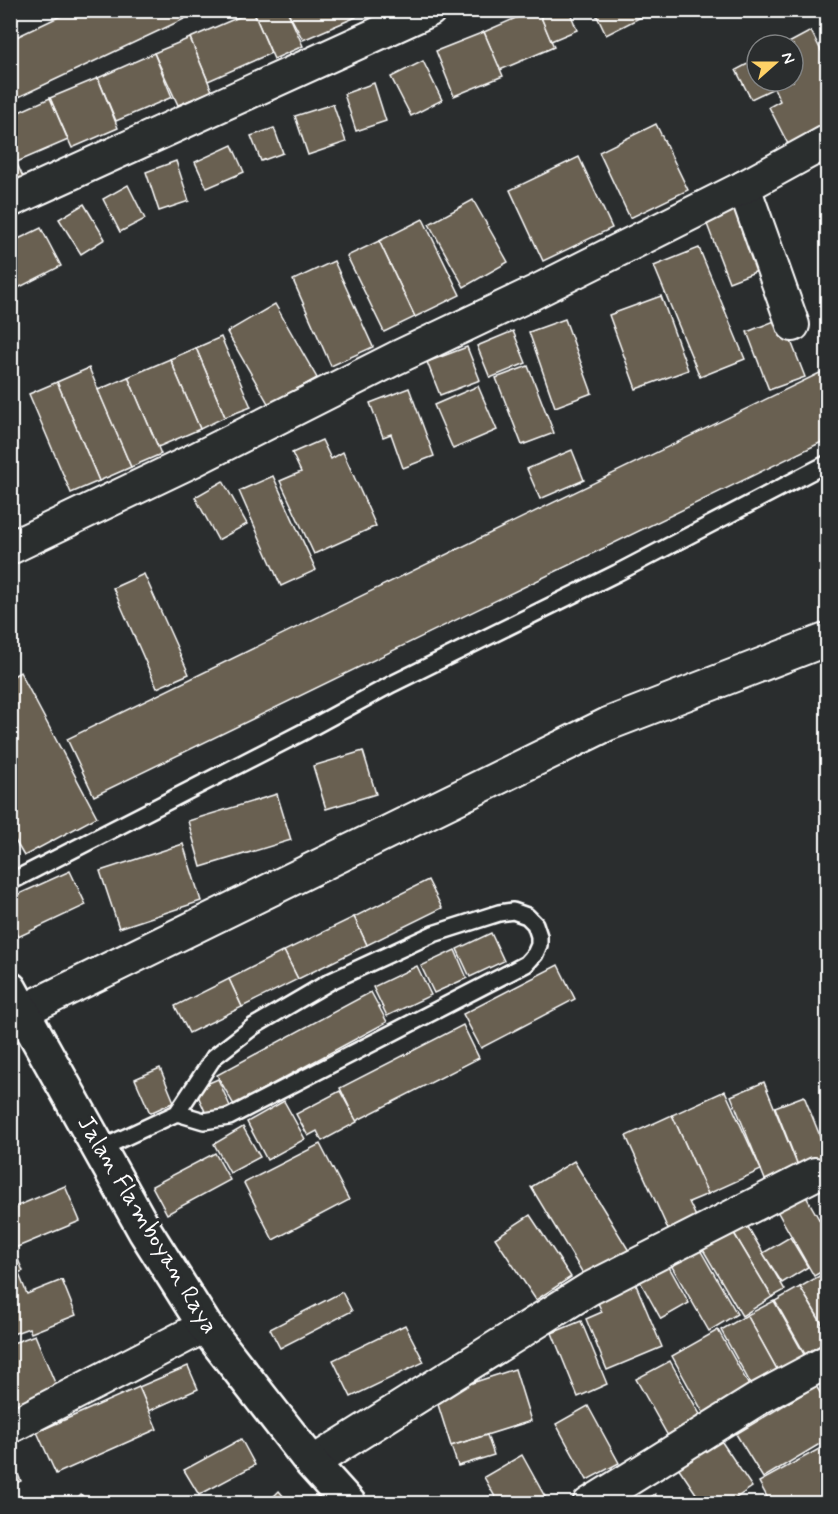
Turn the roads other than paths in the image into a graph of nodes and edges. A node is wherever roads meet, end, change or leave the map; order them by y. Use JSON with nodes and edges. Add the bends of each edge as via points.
{"nodes":[{"id":1,"x":430,"y":10,"type":"edge"},
{"id":2,"x":828,"y":141,"type":"edge"},
{"id":3,"x":744,"y":187,"type":"junction"},
{"id":4,"x":10,"y":201,"type":"edge"},
{"id":5,"x":793,"y":325,"type":"dead end"},
{"id":6,"x":828,"y":463,"type":"edge"},
{"id":7,"x":10,"y":548,"type":"edge"},
{"id":8,"x":828,"y":639,"type":"edge"},
{"id":9,"x":10,"y":882,"type":"edge"},
{"id":10,"x":17,"y":1000,"type":"edge"},
{"id":11,"x":177,"y":1113,"type":"junction"},
{"id":12,"x":100,"y":1149,"type":"junction"},
{"id":13,"x":815,"y":1174,"type":"dead end"},
{"id":14,"x":205,"y":1326,"type":"junction"},
{"id":15,"x":828,"y":1361,"type":"edge"},
{"id":16,"x":10,"y":1427,"type":"edge"},
{"id":17,"x":312,"y":1463,"type":"junction"},
{"id":18,"x":346,"y":1503,"type":"edge"},
{"id":19,"x":589,"y":1503,"type":"edge"}],
"edges":[{"from":1,"to":4,"type":"street"},
{"from":2,"to":3,"type":"street"},
{"from":3,"to":5,"type":"street"},
{"from":3,"to":7,"type":"street"},
{"from":6,"to":9,"type":"lane"},
{"from":8,"to":10,"type":"street","via":[[608,724]]},
{"from":10,"to":12,"type":"main road","name":"Jalan Flamboyan Raya"},
{"from":11,"to":11,"type":"lane","via":[[204,1121],[229,1117],[526,964],[539,945],[535,924],[513,911],[500,913],[433,934],[331,981],[254,1026],[214,1057]]},
{"from":11,"to":12,"type":"lane"},
{"from":12,"to":14,"type":"main road","name":"Jalan Flamboyan Raya"},
{"from":13,"to":17,"type":"street","via":[[589,1289]]},
{"from":14,"to":16,"type":"street"},
{"from":14,"to":17,"type":"main road","name":"Jalan Flamboyan Raya"},
{"from":15,"to":19,"type":"street","via":[[761,1397]]},
{"from":17,"to":18,"type":"main road","name":"Jalan Flamboyan Raya"}]}
